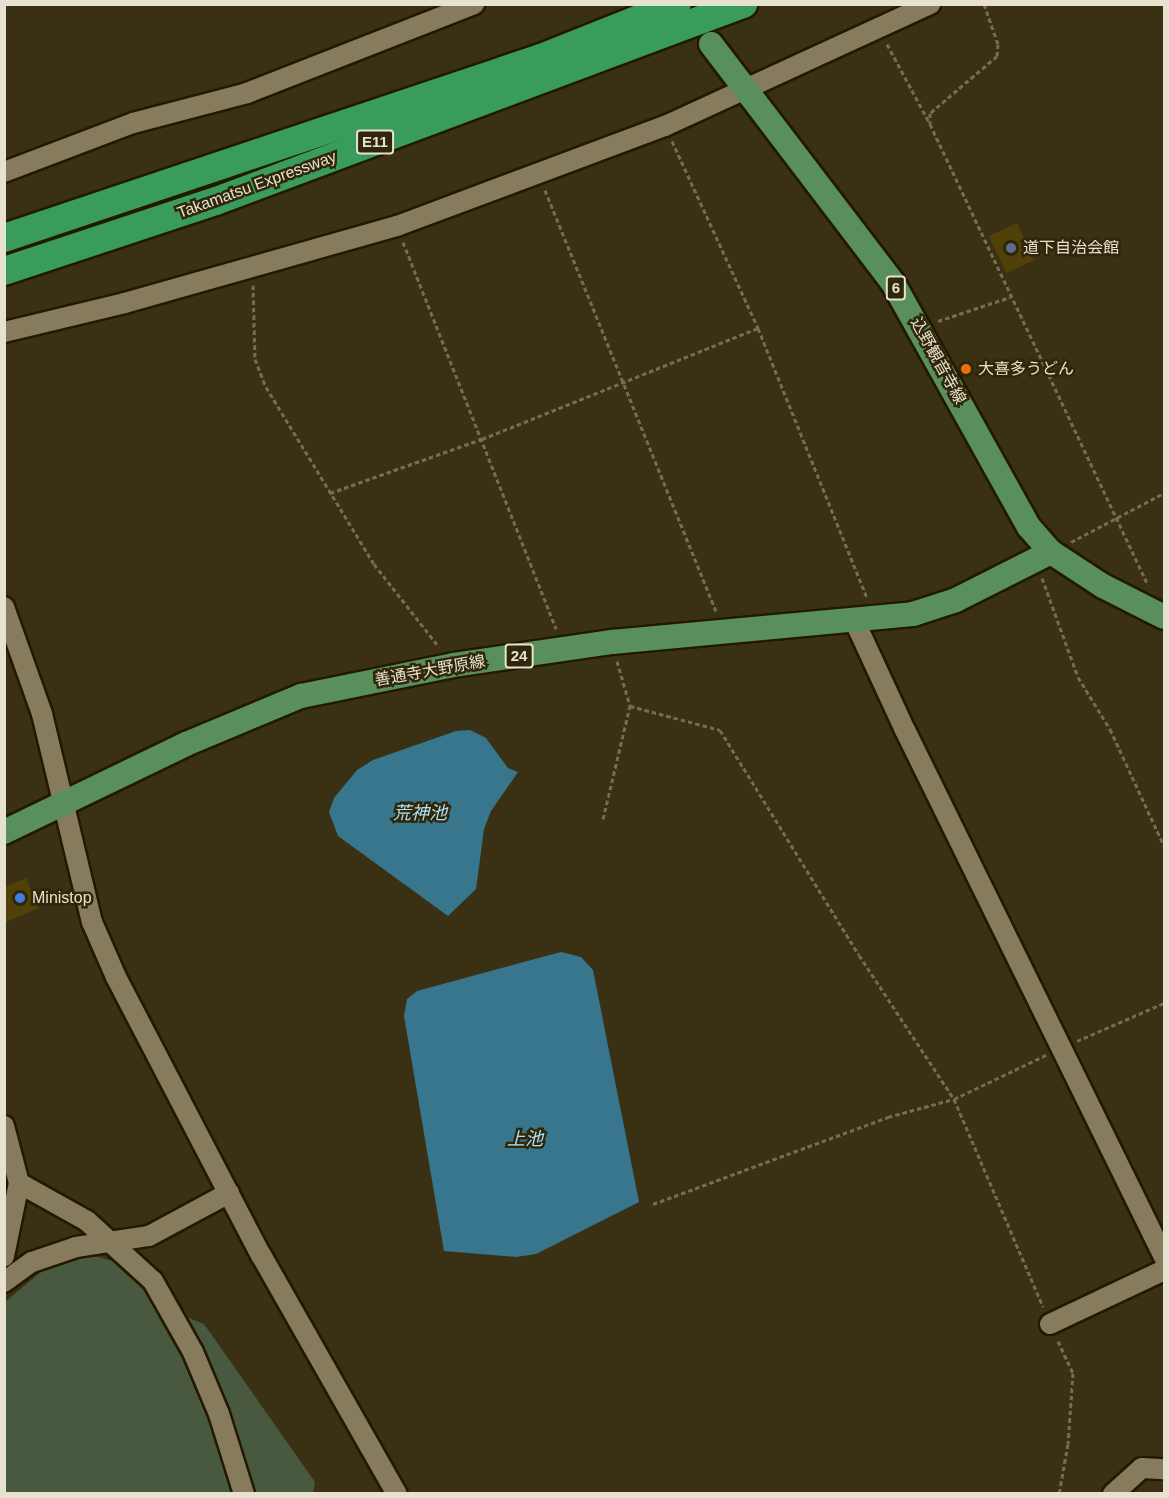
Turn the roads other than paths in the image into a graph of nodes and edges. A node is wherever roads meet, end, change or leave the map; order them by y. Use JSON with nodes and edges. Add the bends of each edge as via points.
{"nodes":[{"id":1,"x":474,"y":4,"type":"edge"},
{"id":2,"x":677,"y":4,"type":"edge"},
{"id":3,"x":743,"y":4,"type":"edge"},
{"id":4,"x":930,"y":4,"type":"edge"},
{"id":5,"x":711,"y":44,"type":"dead end"},
{"id":6,"x":745,"y":90,"type":"junction"},
{"id":7,"x":4,"y":172,"type":"edge"},
{"id":8,"x":4,"y":238,"type":"edge"},
{"id":9,"x":4,"y":271,"type":"edge"},
{"id":10,"x":4,"y":332,"type":"edge"},
{"id":11,"x":1043,"y":556,"type":"junction"},
{"id":12,"x":4,"y":607,"type":"edge"},
{"id":13,"x":1164,"y":617,"type":"edge"},
{"id":14,"x":866,"y":621,"type":"junction"},
{"id":15,"x":65,"y":803,"type":"junction"},
{"id":16,"x":4,"y":832,"type":"edge"},
{"id":17,"x":4,"y":1126,"type":"edge"},
{"id":18,"x":19,"y":1183,"type":"junction"},
{"id":19,"x":229,"y":1193,"type":"junction"},
{"id":20,"x":110,"y":1242,"type":"junction"},
{"id":21,"x":4,"y":1256,"type":"edge"},
{"id":22,"x":1164,"y":1257,"type":"edge"},
{"id":23,"x":1164,"y":1270,"type":"edge"},
{"id":24,"x":4,"y":1282,"type":"edge"},
{"id":25,"x":1050,"y":1324,"type":"road end"},
{"id":26,"x":1164,"y":1469,"type":"edge"},
{"id":27,"x":244,"y":1494,"type":"edge"},
{"id":28,"x":397,"y":1494,"type":"edge"},
{"id":29,"x":1113,"y":1494,"type":"edge"}],
"edges":[{"from":1,"to":7,"type":"street","via":[[247,93],[133,123]]},
{"from":2,"to":8,"type":"highway","name":"Takamatsu Expressway","number":"E11","via":[[541,58]]},
{"from":3,"to":9,"type":"highway","name":"Takamatsu Expressway","number":"E11","via":[[216,201]]},
{"from":4,"to":6,"type":"street"},
{"from":5,"to":6,"type":"main road","name":"込野観音寺線","number":"6"},
{"from":6,"to":10,"type":"street","via":[[665,126],[397,226],[125,303]]},
{"from":6,"to":11,"type":"main road","name":"込野観音寺線","number":"6","via":[[864,241],[920,327]]},
{"from":11,"to":13,"type":"main road","name":"込野観音寺線","number":"6"},
{"from":11,"to":14,"type":"main road","name":"善通寺大野原線","number":"24","via":[[956,600],[913,614]]},
{"from":12,"to":15,"type":"street","via":[[42,714]]},
{"from":14,"to":15,"type":"main road","name":"善通寺大野原線","number":"24","via":[[612,642],[454,665],[300,696],[195,740]]},
{"from":14,"to":22,"type":"street","via":[[904,730]]},
{"from":15,"to":16,"type":"main road","name":"善通寺大野原線","number":"24"},
{"from":15,"to":19,"type":"street","via":[[92,922],[116,977]]},
{"from":17,"to":18,"type":"street"},
{"from":18,"to":20,"type":"street","via":[[87,1221]]},
{"from":18,"to":21,"type":"street"},
{"from":19,"to":20,"type":"street","via":[[149,1236]]},
{"from":19,"to":28,"type":"street"},
{"from":20,"to":24,"type":"street","via":[[76,1247],[32,1262]]},
{"from":20,"to":27,"type":"street","via":[[153,1281],[193,1352],[219,1414]]},
{"from":23,"to":25,"type":"street"},
{"from":26,"to":29,"type":"street","via":[[1143,1468]]}]}
